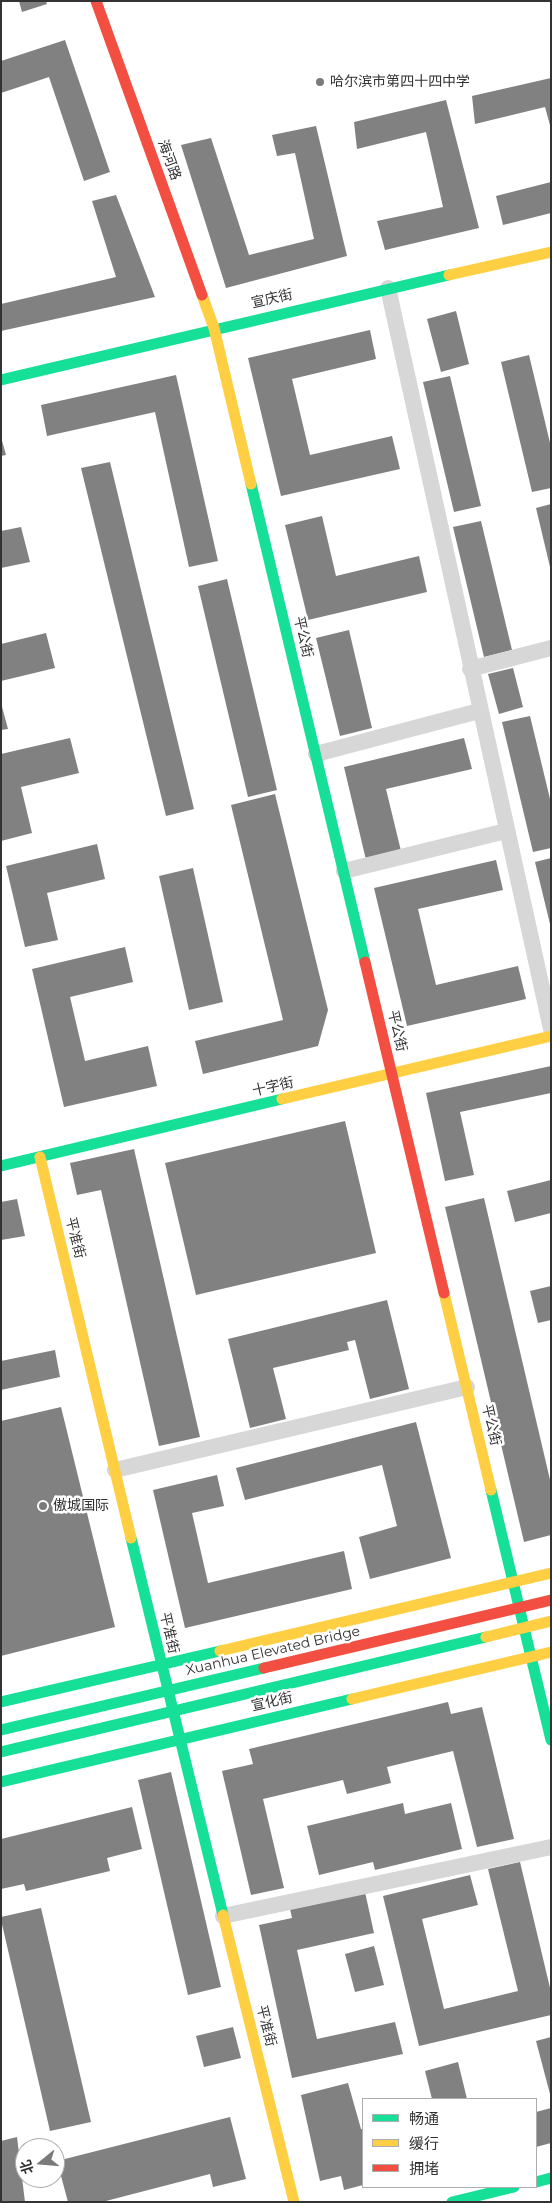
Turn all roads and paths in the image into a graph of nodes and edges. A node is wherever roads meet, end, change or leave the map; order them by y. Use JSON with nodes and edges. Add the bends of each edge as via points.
{"nodes":[{"id":1,"x":96,"y":1,"type":"edge"},
{"id":2,"x":551,"y":252,"type":"edge"},
{"id":3,"x":388,"y":288,"type":"junction"},
{"id":4,"x":214,"y":328,"type":"junction"},
{"id":5,"x":1,"y":380,"type":"edge"},
{"id":6,"x":551,"y":648,"type":"edge"},
{"id":7,"x":470,"y":669,"type":"junction"},
{"id":8,"x":479,"y":711,"type":"junction"},
{"id":9,"x":316,"y":754,"type":"junction"},
{"id":10,"x":506,"y":831,"type":"junction"},
{"id":11,"x":344,"y":871,"type":"junction"},
{"id":12,"x":551,"y":1029,"type":"edge"},
{"id":13,"x":551,"y":1036,"type":"edge"},
{"id":14,"x":392,"y":1074,"type":"junction"},
{"id":15,"x":40,"y":1157,"type":"junction"},
{"id":16,"x":1,"y":1166,"type":"edge"},
{"id":17,"x":467,"y":1387,"type":"junction"},
{"id":18,"x":116,"y":1470,"type":"junction"},
{"id":19,"x":551,"y":1573,"type":"edge"},
{"id":20,"x":513,"y":1582,"type":"junction"},
{"id":21,"x":551,"y":1600,"type":"edge"},
{"id":22,"x":551,"y":1621,"type":"edge"},
{"id":23,"x":551,"y":1652,"type":"edge"},
{"id":24,"x":531,"y":1657,"type":"junction"},
{"id":25,"x":161,"y":1664,"type":"junction"},
{"id":26,"x":1,"y":1702,"type":"edge"},
{"id":27,"x":1,"y":1730,"type":"edge"},
{"id":28,"x":179,"y":1740,"type":"junction"},
{"id":29,"x":551,"y":1740,"type":"edge"},
{"id":30,"x":1,"y":1752,"type":"edge"},
{"id":31,"x":1,"y":1782,"type":"edge"},
{"id":32,"x":551,"y":1846,"type":"edge"},
{"id":33,"x":223,"y":1916,"type":"junction"},
{"id":34,"x":551,"y":2178,"type":"edge"},
{"id":35,"x":537,"y":2182,"type":"edge"},
{"id":36,"x":510,"y":2188,"type":"edge"},
{"id":37,"x":502,"y":2190,"type":"junction"},
{"id":38,"x":294,"y":2202,"type":"edge"},
{"id":39,"x":452,"y":2202,"type":"edge"},
{"id":40,"x":496,"y":2202,"type":"edge"}],
"edges":[{"from":1,"to":4,"type":"main road","name":"海河路"},
{"from":2,"to":3,"type":"main road","name":"宣庆街"},
{"from":3,"to":4,"type":"main road","name":"宣庆街"},
{"from":3,"to":7,"type":"street"},
{"from":4,"to":5,"type":"main road","name":"宣庆街"},
{"from":4,"to":9,"type":"main road","name":"平公街"},
{"from":6,"to":7,"type":"street"},
{"from":7,"to":8,"type":"street"},
{"from":8,"to":9,"type":"street"},
{"from":8,"to":10,"type":"street"},
{"from":9,"to":11,"type":"main road","name":"平公街"},
{"from":10,"to":11,"type":"street"},
{"from":10,"to":12,"type":"street"},
{"from":11,"to":14,"type":"main road","name":"平公街"},
{"from":13,"to":14,"type":"main road","name":"十字街"},
{"from":14,"to":15,"type":"main road","name":"十字街"},
{"from":14,"to":17,"type":"main road","name":"平公街"},
{"from":15,"to":16,"type":"main road","name":"十字街"},
{"from":15,"to":18,"type":"main road","name":"平准街"},
{"from":17,"to":18,"type":"street"},
{"from":17,"to":20,"type":"main road","name":"平公街"},
{"from":18,"to":25,"type":"main road","name":"平准街"},
{"from":19,"to":20,"type":"main road"},
{"from":20,"to":24,"type":"main road","name":"平公街"},
{"from":20,"to":25,"type":"main road"},
{"from":21,"to":27,"type":"main road","name":"Xuanhua Elevated Bridge","bridge":true},
{"from":22,"to":30,"type":"main road","bridge":true},
{"from":23,"to":24,"type":"main road","name":"宣化街"},
{"from":24,"to":28,"type":"main road","name":"宣化街"},
{"from":24,"to":29,"type":"main road","name":"平公街"},
{"from":25,"to":26,"type":"main road"},
{"from":25,"to":28,"type":"main road","name":"平准街"},
{"from":28,"to":31,"type":"main road","name":"宣化街"},
{"from":28,"to":33,"type":"main road","name":"平准街"},
{"from":32,"to":33,"type":"street"},
{"from":33,"to":38,"type":"main road","name":"平准街"},
{"from":34,"to":35,"type":"main road"},
{"from":36,"to":37,"type":"main road"},
{"from":37,"to":39,"type":"main road"},
{"from":37,"to":40,"type":"main road"}]}
